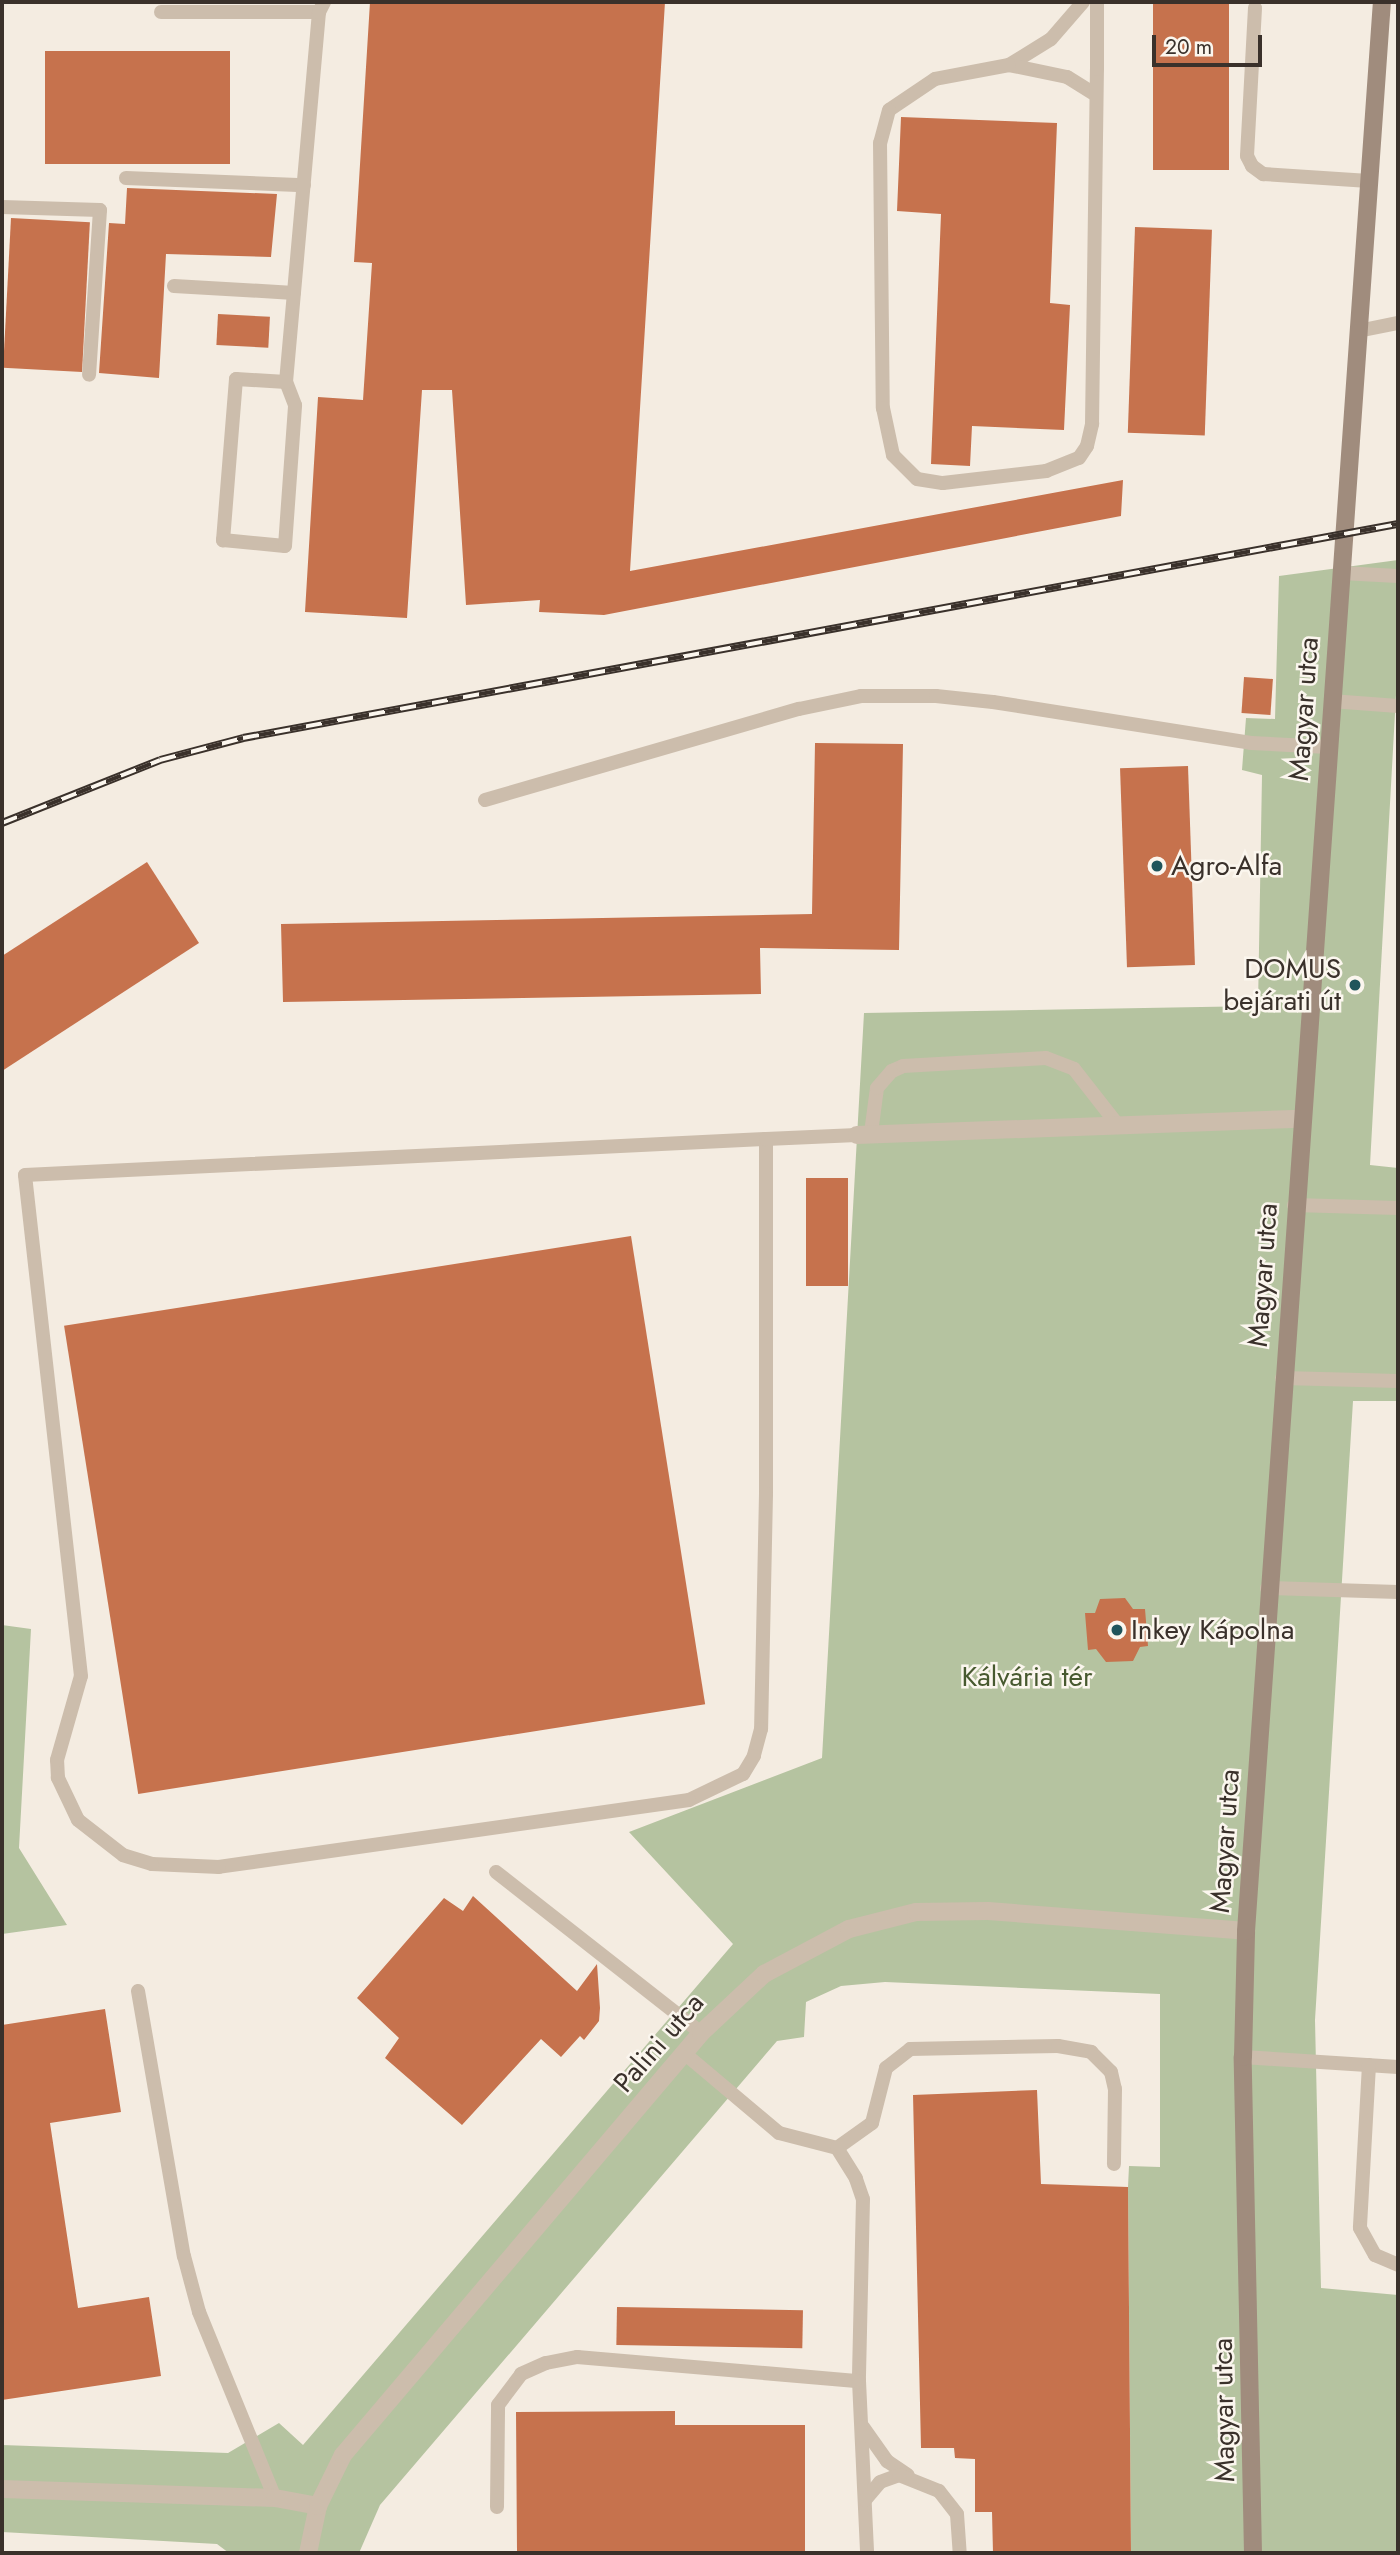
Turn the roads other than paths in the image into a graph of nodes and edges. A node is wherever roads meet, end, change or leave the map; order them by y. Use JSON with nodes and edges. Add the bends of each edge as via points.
{"nodes":[{"id":1,"x":1083,"y":2,"type":"edge"},
{"id":2,"x":1097,"y":2,"type":"edge"},
{"id":3,"x":1382,"y":2,"type":"edge"},
{"id":4,"x":322,"y":7,"type":"edge"},
{"id":5,"x":1255,"y":8,"type":"dead end"},
{"id":6,"x":161,"y":12,"type":"dead end"},
{"id":7,"x":1009,"y":65,"type":"junction"},
{"id":8,"x":1096,"y":95,"type":"junction"},
{"id":9,"x":126,"y":178,"type":"dead end"},
{"id":10,"x":1369,"y":181,"type":"junction"},
{"id":11,"x":304,"y":185,"type":"junction"},
{"id":12,"x":2,"y":207,"type":"edge"},
{"id":13,"x":174,"y":286,"type":"dead end"},
{"id":14,"x":294,"y":293,"type":"junction"},
{"id":15,"x":1398,"y":323,"type":"edge"},
{"id":16,"x":1358,"y":331,"type":"junction"},
{"id":17,"x":89,"y":376,"type":"dead end"},
{"id":18,"x":286,"y":382,"type":"junction"},
{"id":19,"x":1341,"y":573,"type":"junction"},
{"id":20,"x":1398,"y":576,"type":"edge"},
{"id":21,"x":1331,"y":701,"type":"junction"},
{"id":22,"x":1398,"y":706,"type":"edge"},
{"id":23,"x":1328,"y":747,"type":"junction"},
{"id":24,"x":485,"y":800,"type":"dead end"},
{"id":25,"x":1301,"y":1119,"type":"junction"},
{"id":26,"x":1117,"y":1124,"type":"junction"},
{"id":27,"x":864,"y":1134,"type":"junction"},
{"id":28,"x":766,"y":1139,"type":"junction"},
{"id":29,"x":1294,"y":1205,"type":"junction"},
{"id":30,"x":1398,"y":1208,"type":"edge"},
{"id":31,"x":1282,"y":1378,"type":"junction"},
{"id":32,"x":1398,"y":1381,"type":"edge"},
{"id":33,"x":1268,"y":1588,"type":"junction"},
{"id":34,"x":1398,"y":1592,"type":"edge"},
{"id":35,"x":496,"y":1872,"type":"dead end"},
{"id":36,"x":1246,"y":1931,"type":"junction"},
{"id":37,"x":138,"y":1992,"type":"dead end"},
{"id":38,"x":701,"y":2033,"type":"junction"},
{"id":39,"x":684,"y":2053,"type":"junction"},
{"id":40,"x":1243,"y":2057,"type":"junction"},
{"id":41,"x":1369,"y":2065,"type":"junction"},
{"id":42,"x":1398,"y":2067,"type":"edge"},
{"id":43,"x":837,"y":2148,"type":"junction"},
{"id":44,"x":1114,"y":2164,"type":"dead end"},
{"id":45,"x":1398,"y":2265,"type":"edge"},
{"id":46,"x":859,"y":2381,"type":"junction"},
{"id":47,"x":861,"y":2424,"type":"junction"},
{"id":48,"x":913,"y":2477,"type":"junction"},
{"id":49,"x":2,"y":2489,"type":"edge"},
{"id":50,"x":275,"y":2498,"type":"junction"},
{"id":51,"x":865,"y":2500,"type":"junction"},
{"id":52,"x":318,"y":2506,"type":"junction"},
{"id":53,"x":496,"y":2507,"type":"dead end"},
{"id":54,"x":309,"y":2551,"type":"edge"},
{"id":55,"x":867,"y":2553,"type":"edge"},
{"id":56,"x":960,"y":2553,"type":"edge"},
{"id":57,"x":1252,"y":2553,"type":"edge"}],
"edges":[{"from":1,"to":7,"type":"lane","via":[[1051,39]]},
{"from":2,"to":8,"type":"lane"},
{"from":3,"to":10,"type":"main road","name":"Magyar utca"},
{"from":4,"to":6,"type":"lane"},
{"from":4,"to":11,"type":"lane"},
{"from":5,"to":10,"type":"lane","via":[[1247,156],[1252,166],[1263,174]]},
{"from":7,"to":8,"type":"lane","via":[[1067,77]]},
{"from":7,"to":8,"type":"lane","via":[[935,79],[889,110],[883,127],[883,408],[893,455],[916,480],[943,483],[1046,471],[1079,458],[1087,446],[1092,424]]},
{"from":9,"to":11,"type":"lane"},
{"from":10,"to":16,"type":"main road","name":"Magyar utca"},
{"from":11,"to":14,"type":"lane"},
{"from":12,"to":17,"type":"lane","via":[[100,211]]},
{"from":13,"to":14,"type":"lane"},
{"from":14,"to":18,"type":"lane"},
{"from":15,"to":16,"type":"lane"},
{"from":16,"to":19,"type":"main road","name":"Magyar utca"},
{"from":18,"to":18,"type":"lane","via":[[295,405],[285,546],[223,540],[236,379]]},
{"from":19,"to":20,"type":"lane"},
{"from":19,"to":21,"type":"main road","name":"Magyar utca"},
{"from":21,"to":22,"type":"lane"},
{"from":21,"to":23,"type":"main road","name":"Magyar utca"},
{"from":23,"to":24,"type":"lane","via":[[1251,744],[993,702],[861,696],[800,709]]},
{"from":23,"to":25,"type":"main road","name":"Magyar utca"},
{"from":25,"to":26,"type":"street"},
{"from":25,"to":29,"type":"main road","name":"Magyar utca"},
{"from":26,"to":27,"type":"street"},
{"from":26,"to":27,"type":"lane","via":[[1074,1069],[1046,1058],[903,1066],[891,1071],[877,1088]]},
{"from":27,"to":28,"type":"lane"},
{"from":28,"to":28,"type":"lane","via":[[761,1729],[754,1756],[743,1773],[689,1800],[219,1867],[152,1864],[123,1855],[78,1820],[58,1778],[58,1760],[81,1676],[25,1175]]},
{"from":29,"to":30,"type":"lane"},
{"from":29,"to":31,"type":"main road","name":"Magyar utca"},
{"from":31,"to":32,"type":"lane"},
{"from":31,"to":33,"type":"main road","name":"Magyar utca"},
{"from":33,"to":34,"type":"lane"},
{"from":33,"to":36,"type":"main road","name":"Magyar utca"},
{"from":35,"to":38,"type":"lane"},
{"from":36,"to":38,"type":"street","name":"Palini utca","via":[[988,1910],[877,1918],[764,1973]]},
{"from":36,"to":40,"type":"main road","name":"Magyar utca"},
{"from":37,"to":50,"type":"lane","via":[[184,2256],[199,2312]]},
{"from":38,"to":39,"type":"street","name":"Palini utca"},
{"from":39,"to":43,"type":"lane","via":[[779,2133]]},
{"from":39,"to":52,"type":"street","name":"Palini utca","via":[[343,2455]]},
{"from":40,"to":41,"type":"lane"},
{"from":40,"to":57,"type":"main road","name":"Magyar utca"},
{"from":41,"to":42,"type":"lane"},
{"from":41,"to":45,"type":"lane","via":[[1360,2228],[1375,2255]]},
{"from":43,"to":44,"type":"lane","via":[[872,2123],[886,2068],[910,2049],[1058,2046],[1091,2052],[1111,2072]]},
{"from":43,"to":46,"type":"lane","via":[[863,2199]]},
{"from":46,"to":47,"type":"lane"},
{"from":46,"to":53,"type":"lane","via":[[577,2357],[546,2362],[521,2374],[498,2404]]},
{"from":47,"to":48,"type":"lane","via":[[887,2461]]},
{"from":47,"to":51,"type":"lane"},
{"from":48,"to":51,"type":"lane","via":[[890,2477]]},
{"from":48,"to":56,"type":"lane","via":[[950,2502],[957,2514]]},
{"from":49,"to":50,"type":"street"},
{"from":50,"to":52,"type":"street"},
{"from":51,"to":55,"type":"lane"},
{"from":52,"to":54,"type":"street","name":"Palini utca"}]}
